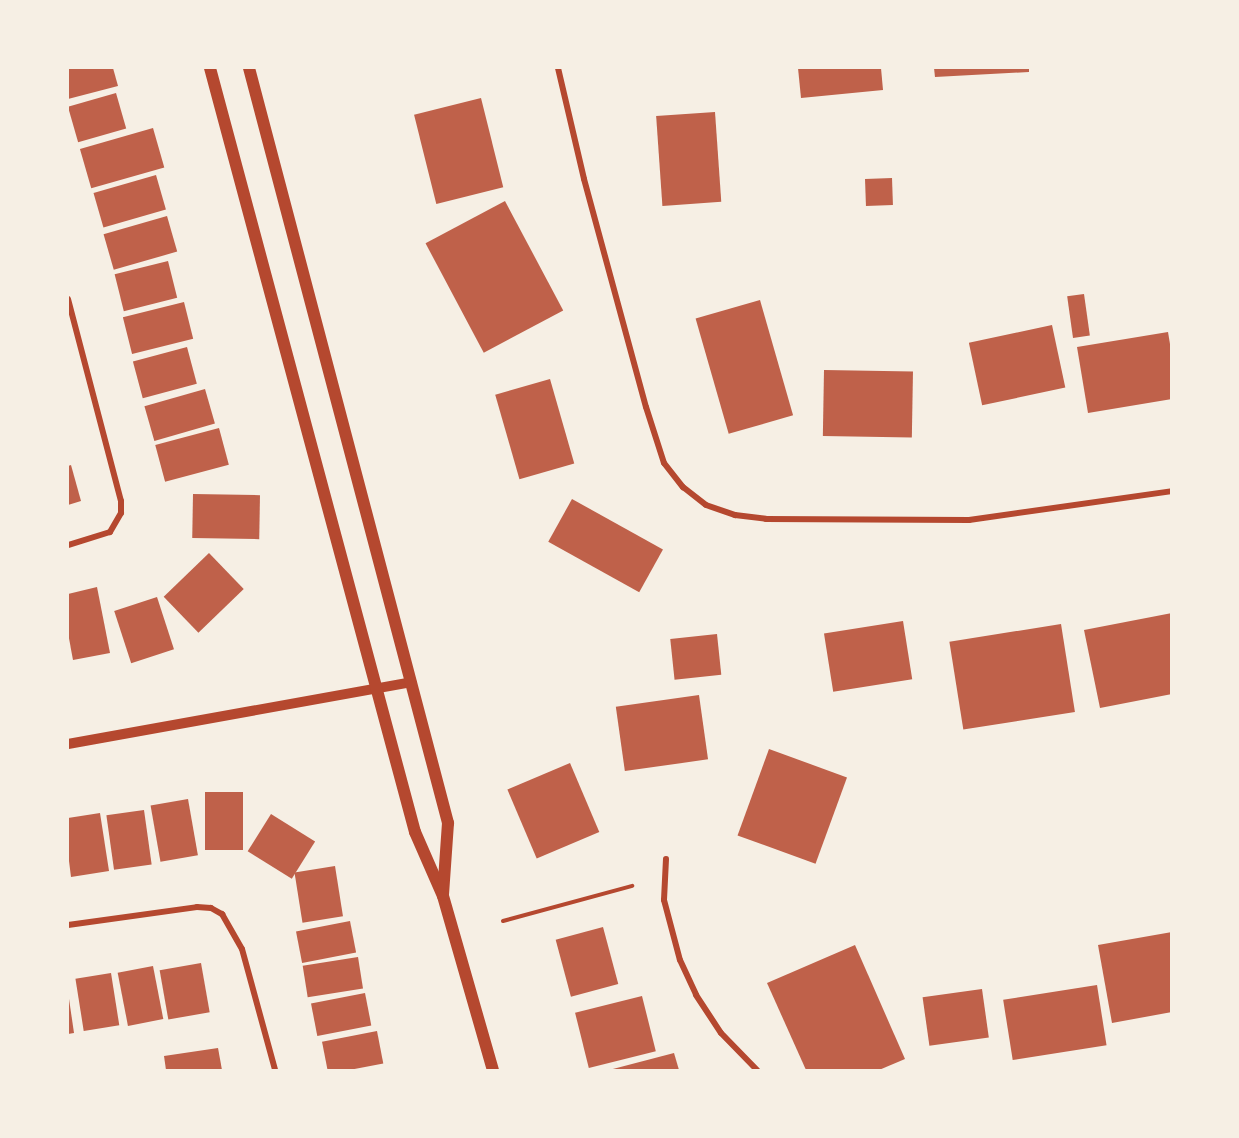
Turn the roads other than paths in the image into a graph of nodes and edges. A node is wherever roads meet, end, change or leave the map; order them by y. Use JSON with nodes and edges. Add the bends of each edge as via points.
{"nodes":[{"id":1,"x":210,"y":68,"type":"edge"},
{"id":2,"x":249,"y":68,"type":"edge"},
{"id":3,"x":558,"y":68,"type":"edge"},
{"id":4,"x":68,"y":299,"type":"edge"},
{"id":5,"x":1172,"y":491,"type":"edge"},
{"id":6,"x":68,"y":545,"type":"edge"},
{"id":7,"x":411,"y":682,"type":"junction"},
{"id":8,"x":376,"y":688,"type":"junction"},
{"id":9,"x":68,"y":744,"type":"edge"},
{"id":10,"x":666,"y":859,"type":"dead end"},
{"id":11,"x":443,"y":896,"type":"junction"},
{"id":12,"x":68,"y":925,"type":"edge"},
{"id":13,"x":275,"y":1071,"type":"edge"},
{"id":14,"x":493,"y":1071,"type":"edge"},
{"id":15,"x":757,"y":1071,"type":"edge"}],
"edges":[{"from":1,"to":8,"type":"main road"},
{"from":2,"to":7,"type":"main road"},
{"from":3,"to":5,"type":"street","via":[[593,213],[664,463],[683,487],[706,505],[735,515],[766,519],[969,520]]},
{"from":4,"to":6,"type":"street","via":[[121,513],[110,532]]},
{"from":7,"to":8,"type":"street"},
{"from":7,"to":11,"type":"main road","via":[[448,822]]},
{"from":8,"to":9,"type":"street"},
{"from":8,"to":11,"type":"main road","via":[[415,832]]},
{"from":10,"to":15,"type":"street","via":[[664,900],[680,960],[696,995],[721,1033]]},
{"from":11,"to":14,"type":"main road"},
{"from":12,"to":13,"type":"street","via":[[197,907],[222,914],[242,949]]}]}
